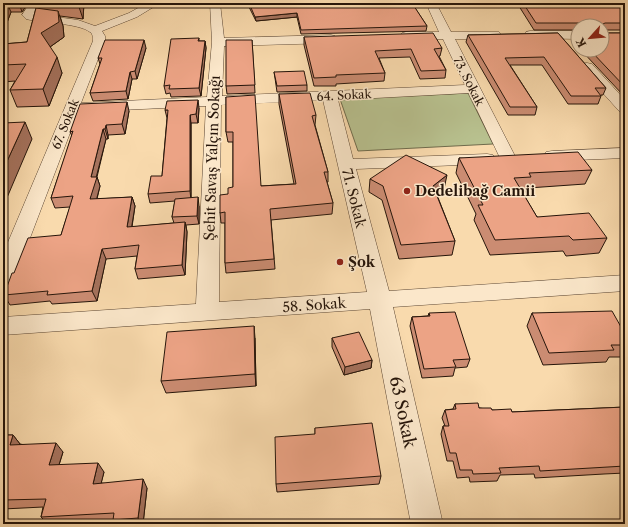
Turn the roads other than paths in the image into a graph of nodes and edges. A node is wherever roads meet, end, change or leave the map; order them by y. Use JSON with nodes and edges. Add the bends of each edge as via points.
{"nodes":[{"id":1,"x":35,"y":3,"type":"edge"},
{"id":2,"x":155,"y":3,"type":"edge"},
{"id":3,"x":215,"y":3,"type":"edge"},
{"id":4,"x":431,"y":3,"type":"edge"},
{"id":5,"x":95,"y":30,"type":"junction"},
{"id":6,"x":446,"y":35,"type":"junction"},
{"id":7,"x":506,"y":35,"type":"edge"},
{"id":8,"x":521,"y":35,"type":"edge"},
{"id":9,"x":558,"y":35,"type":"junction"},
{"id":10,"x":570,"y":35,"type":"edge"},
{"id":11,"x":391,"y":37,"type":"edge"},
{"id":12,"x":344,"y":38,"type":"edge"},
{"id":13,"x":218,"y":42,"type":"junction"},
{"id":14,"x":569,"y":47,"type":"edge"},
{"id":15,"x":579,"y":58,"type":"edge"},
{"id":16,"x":473,"y":88,"type":"junction"},
{"id":17,"x":329,"y":95,"type":"junction"},
{"id":18,"x":214,"y":101,"type":"junction"},
{"id":19,"x":72,"y":108,"type":"junction"},
{"id":20,"x":625,"y":109,"type":"edge"},
{"id":21,"x":625,"y":153,"type":"edge"},
{"id":22,"x":523,"y":157,"type":"junction"},
{"id":23,"x":346,"y":164,"type":"junction"},
{"id":24,"x":3,"y":280,"type":"edge"},
{"id":25,"x":625,"y":283,"type":"edge"},
{"id":26,"x":380,"y":300,"type":"junction"},
{"id":27,"x":206,"y":312,"type":"junction"},
{"id":28,"x":3,"y":326,"type":"edge"},
{"id":29,"x":427,"y":524,"type":"edge"}],
"edges":[{"from":1,"to":5,"type":"street","via":[[28,12],[30,17],[78,24]]},
{"from":2,"to":5,"type":"street"},
{"from":3,"to":13,"type":"street","name":"Şehit Savaş Yalçın Sokağı"},
{"from":4,"to":6,"type":"street","name":"73. Sokak"},
{"from":5,"to":19,"type":"street","name":"67. Sokak","via":[[99,41]]},
{"from":6,"to":7,"type":"street"},
{"from":6,"to":11,"type":"street"},
{"from":6,"to":16,"type":"street","name":"73. Sokak"},
{"from":8,"to":9,"type":"street"},
{"from":9,"to":10,"type":"street"},
{"from":9,"to":14,"type":"street"},
{"from":12,"to":13,"type":"street"},
{"from":13,"to":18,"type":"street","name":"Şehit Savaş Yalçın Sokağı"},
{"from":15,"to":20,"type":"street"},
{"from":16,"to":17,"type":"street","name":"64. Sokak"},
{"from":16,"to":22,"type":"street","name":"73. Sokak"},
{"from":17,"to":18,"type":"street","name":"64. Sokak"},
{"from":17,"to":23,"type":"street","name":"71. Sokak"},
{"from":18,"to":19,"type":"street","name":"64. Sokak"},
{"from":18,"to":27,"type":"street","name":"Şehit Savaş Yalçın Sokağı"},
{"from":19,"to":24,"type":"street","name":"67. Sokak"},
{"from":21,"to":22,"type":"street"},
{"from":22,"to":23,"type":"street"},
{"from":23,"to":26,"type":"street","name":"71. Sokak"},
{"from":25,"to":26,"type":"street","name":"58. Sokak"},
{"from":26,"to":27,"type":"street","name":"58. Sokak"},
{"from":26,"to":29,"type":"street","name":"63 Sokak"},
{"from":27,"to":28,"type":"street","name":"58. Sokak"}]}
